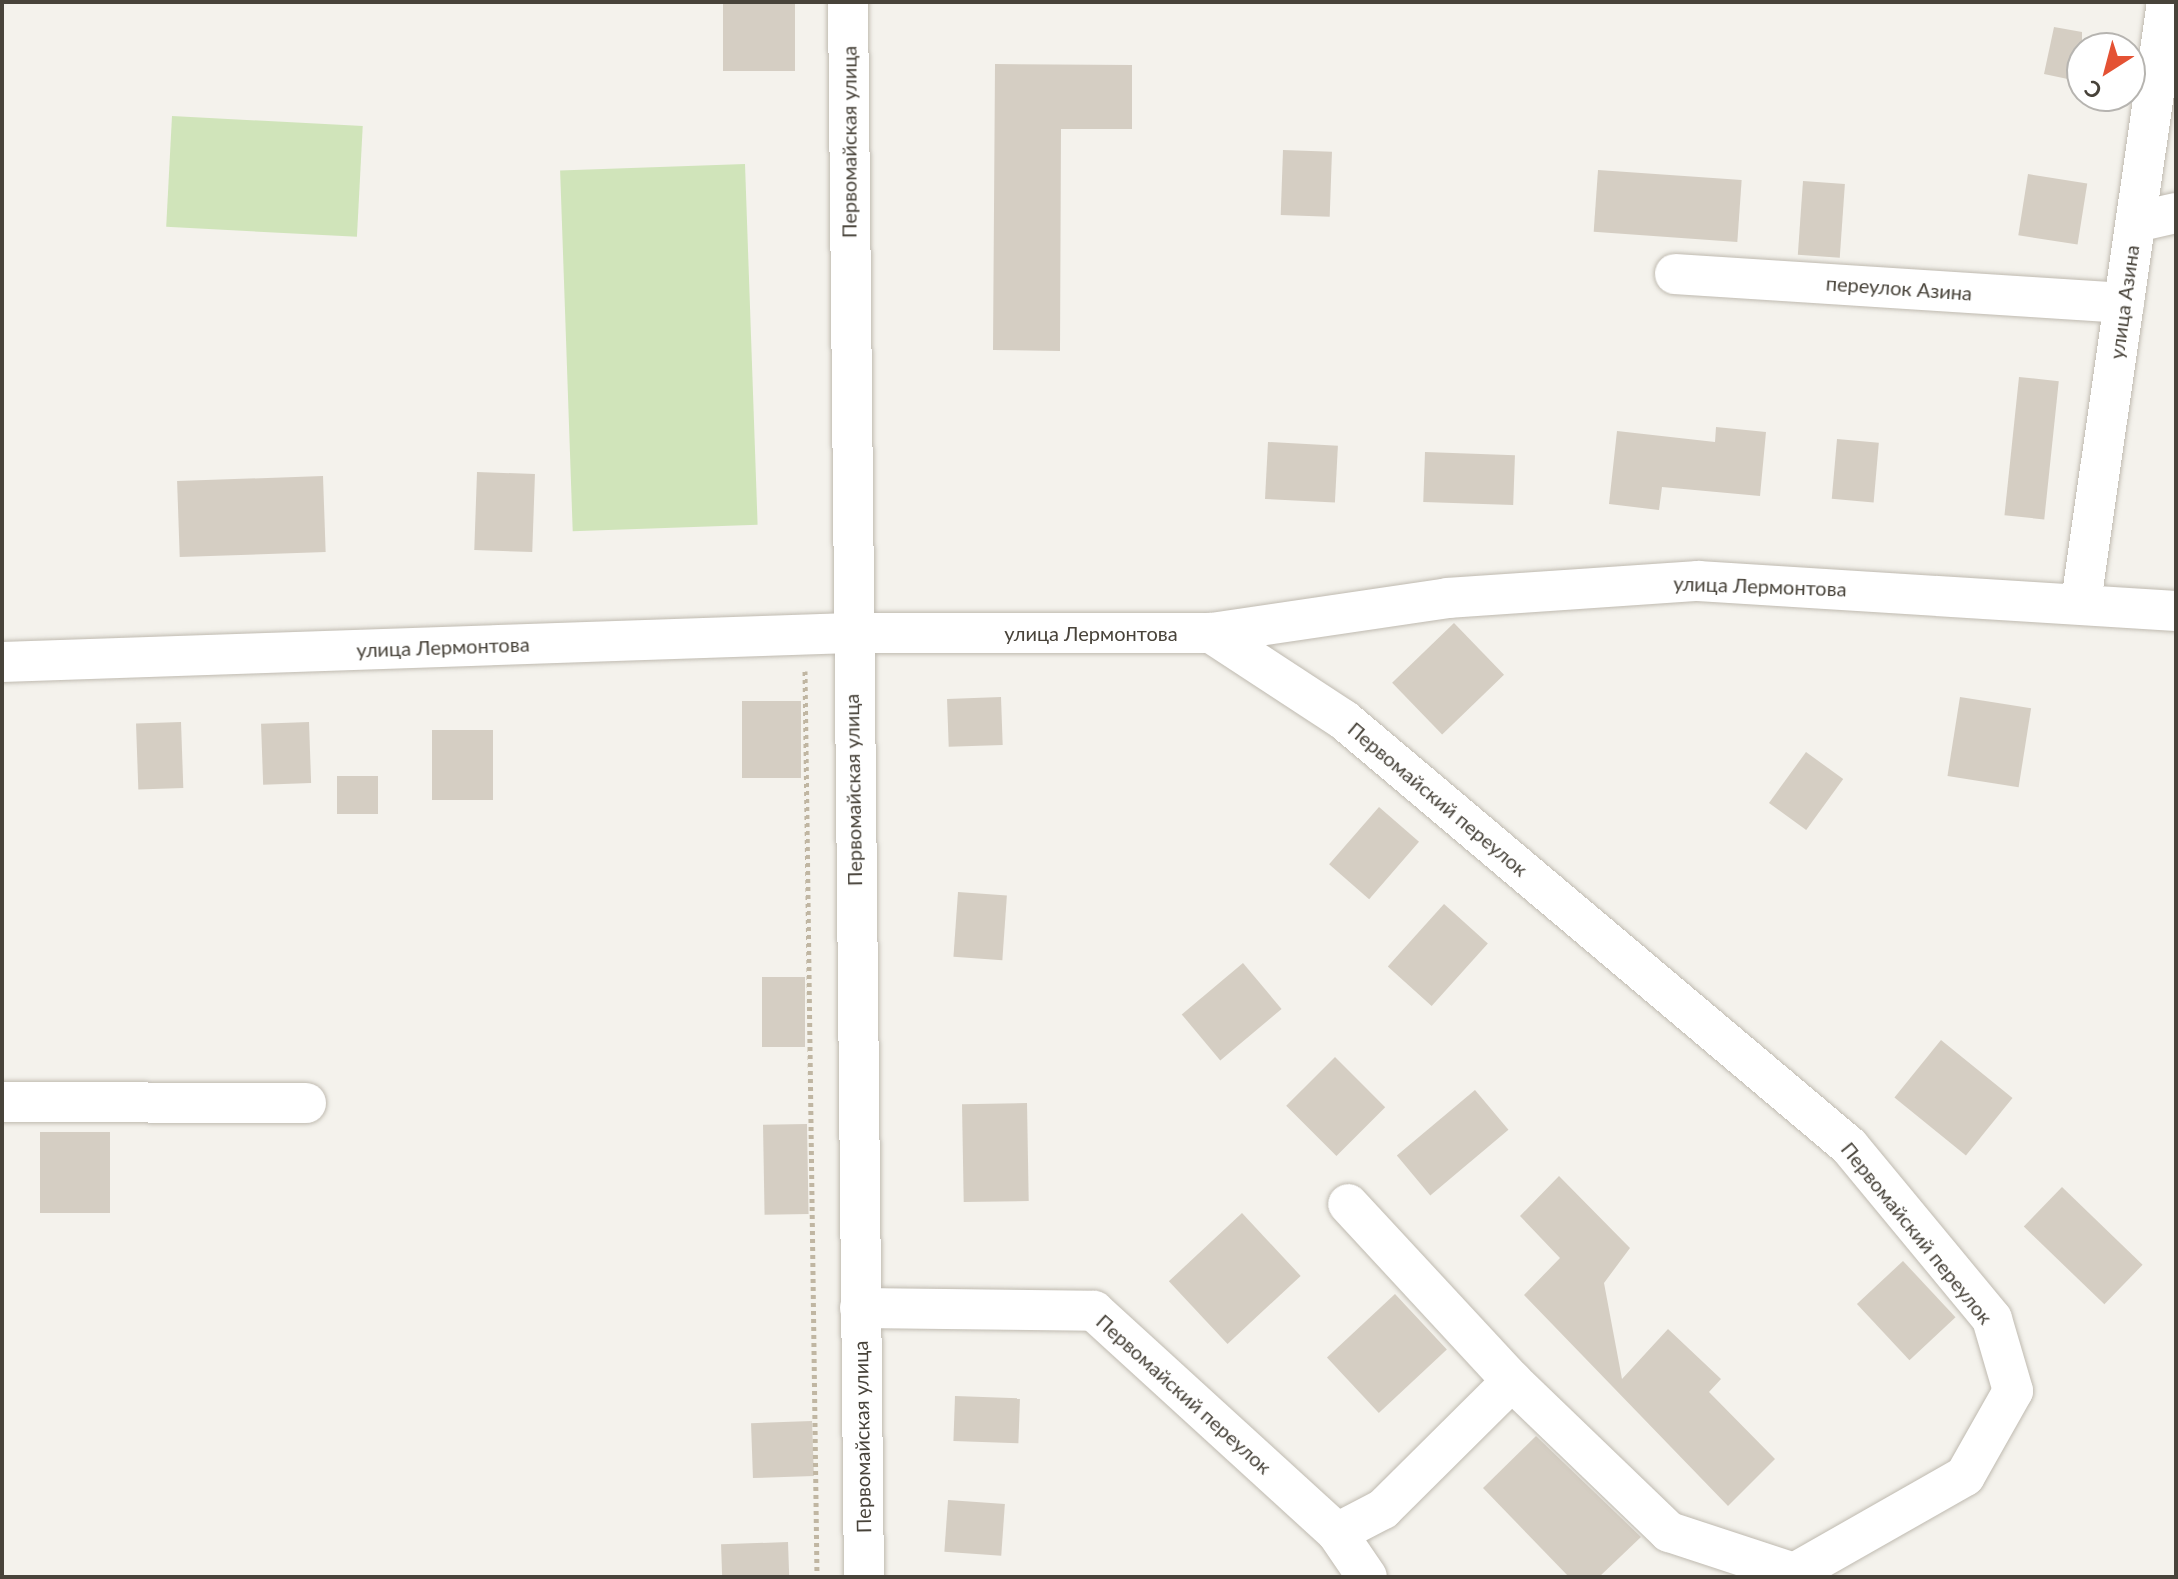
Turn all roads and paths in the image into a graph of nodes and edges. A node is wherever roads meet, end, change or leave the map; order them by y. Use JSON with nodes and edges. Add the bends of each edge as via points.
{"nodes":[{"id":1,"x":848,"y":2,"type":"edge"},
{"id":2,"x":2167,"y":2,"type":"edge"},
{"id":3,"x":2176,"y":213,"type":"edge"},
{"id":4,"x":2136,"y":222,"type":"junction"},
{"id":5,"x":1675,"y":274,"type":"dead end"},
{"id":6,"x":2124,"y":303,"type":"junction"},
{"id":7,"x":2081,"y":602,"type":"junction"},
{"id":8,"x":2176,"y":611,"type":"edge"},
{"id":9,"x":851,"y":633,"type":"junction"},
{"id":10,"x":1211,"y":633,"type":"junction"},
{"id":11,"x":805,"y":634,"type":"junction"},
{"id":12,"x":2,"y":662,"type":"edge"},
{"id":13,"x":2,"y":1102,"type":"edge"},
{"id":14,"x":306,"y":1103,"type":"dead end"},
{"id":15,"x":1348,"y":1204,"type":"dead end"},
{"id":16,"x":860,"y":1308,"type":"junction"},
{"id":17,"x":1512,"y":1381,"type":"junction"},
{"id":18,"x":1337,"y":1533,"type":"junction"},
{"id":19,"x":817,"y":1577,"type":"edge"},
{"id":20,"x":864,"y":1577,"type":"edge"},
{"id":21,"x":1367,"y":1577,"type":"edge"}],
"edges":[{"from":1,"to":9,"type":"street","name":"Первомайская улица"},
{"from":2,"to":4,"type":"street","name":"улица Азина"},
{"from":3,"to":4,"type":"street"},
{"from":4,"to":6,"type":"street","name":"улица Азина"},
{"from":5,"to":6,"type":"street","name":"переулок Азина"},
{"from":6,"to":7,"type":"street","name":"улица Азина"},
{"from":7,"to":8,"type":"street","name":"улица Лермонтова"},
{"from":7,"to":10,"type":"street","name":"улица Лермонтова","via":[[1698,581],[1447,598]]},
{"from":9,"to":10,"type":"street","name":"улица Лермонтова"},
{"from":9,"to":11,"type":"street","name":"улица Лермонтова"},
{"from":9,"to":16,"type":"street","name":"Первомайская улица"},
{"from":10,"to":17,"type":"street","name":"Первомайский переулок","via":[[1344,720],[1849,1146],[1992,1319],[2013,1391],[1965,1476],[1794,1573],[1669,1532]]},
{"from":11,"to":12,"type":"street","name":"улица Лермонтова"},
{"from":11,"to":19,"type":"path"},
{"from":13,"to":14,"type":"street"},
{"from":15,"to":17,"type":"street","name":"Первомайский переулок"},
{"from":16,"to":18,"type":"street","name":"Первомайский переулок","via":[[1094,1311]]},
{"from":16,"to":20,"type":"street","name":"Первомайская улица"},
{"from":17,"to":18,"type":"street","via":[[1383,1509]]},
{"from":18,"to":21,"type":"street","name":"Первомайский переулок"}]}
